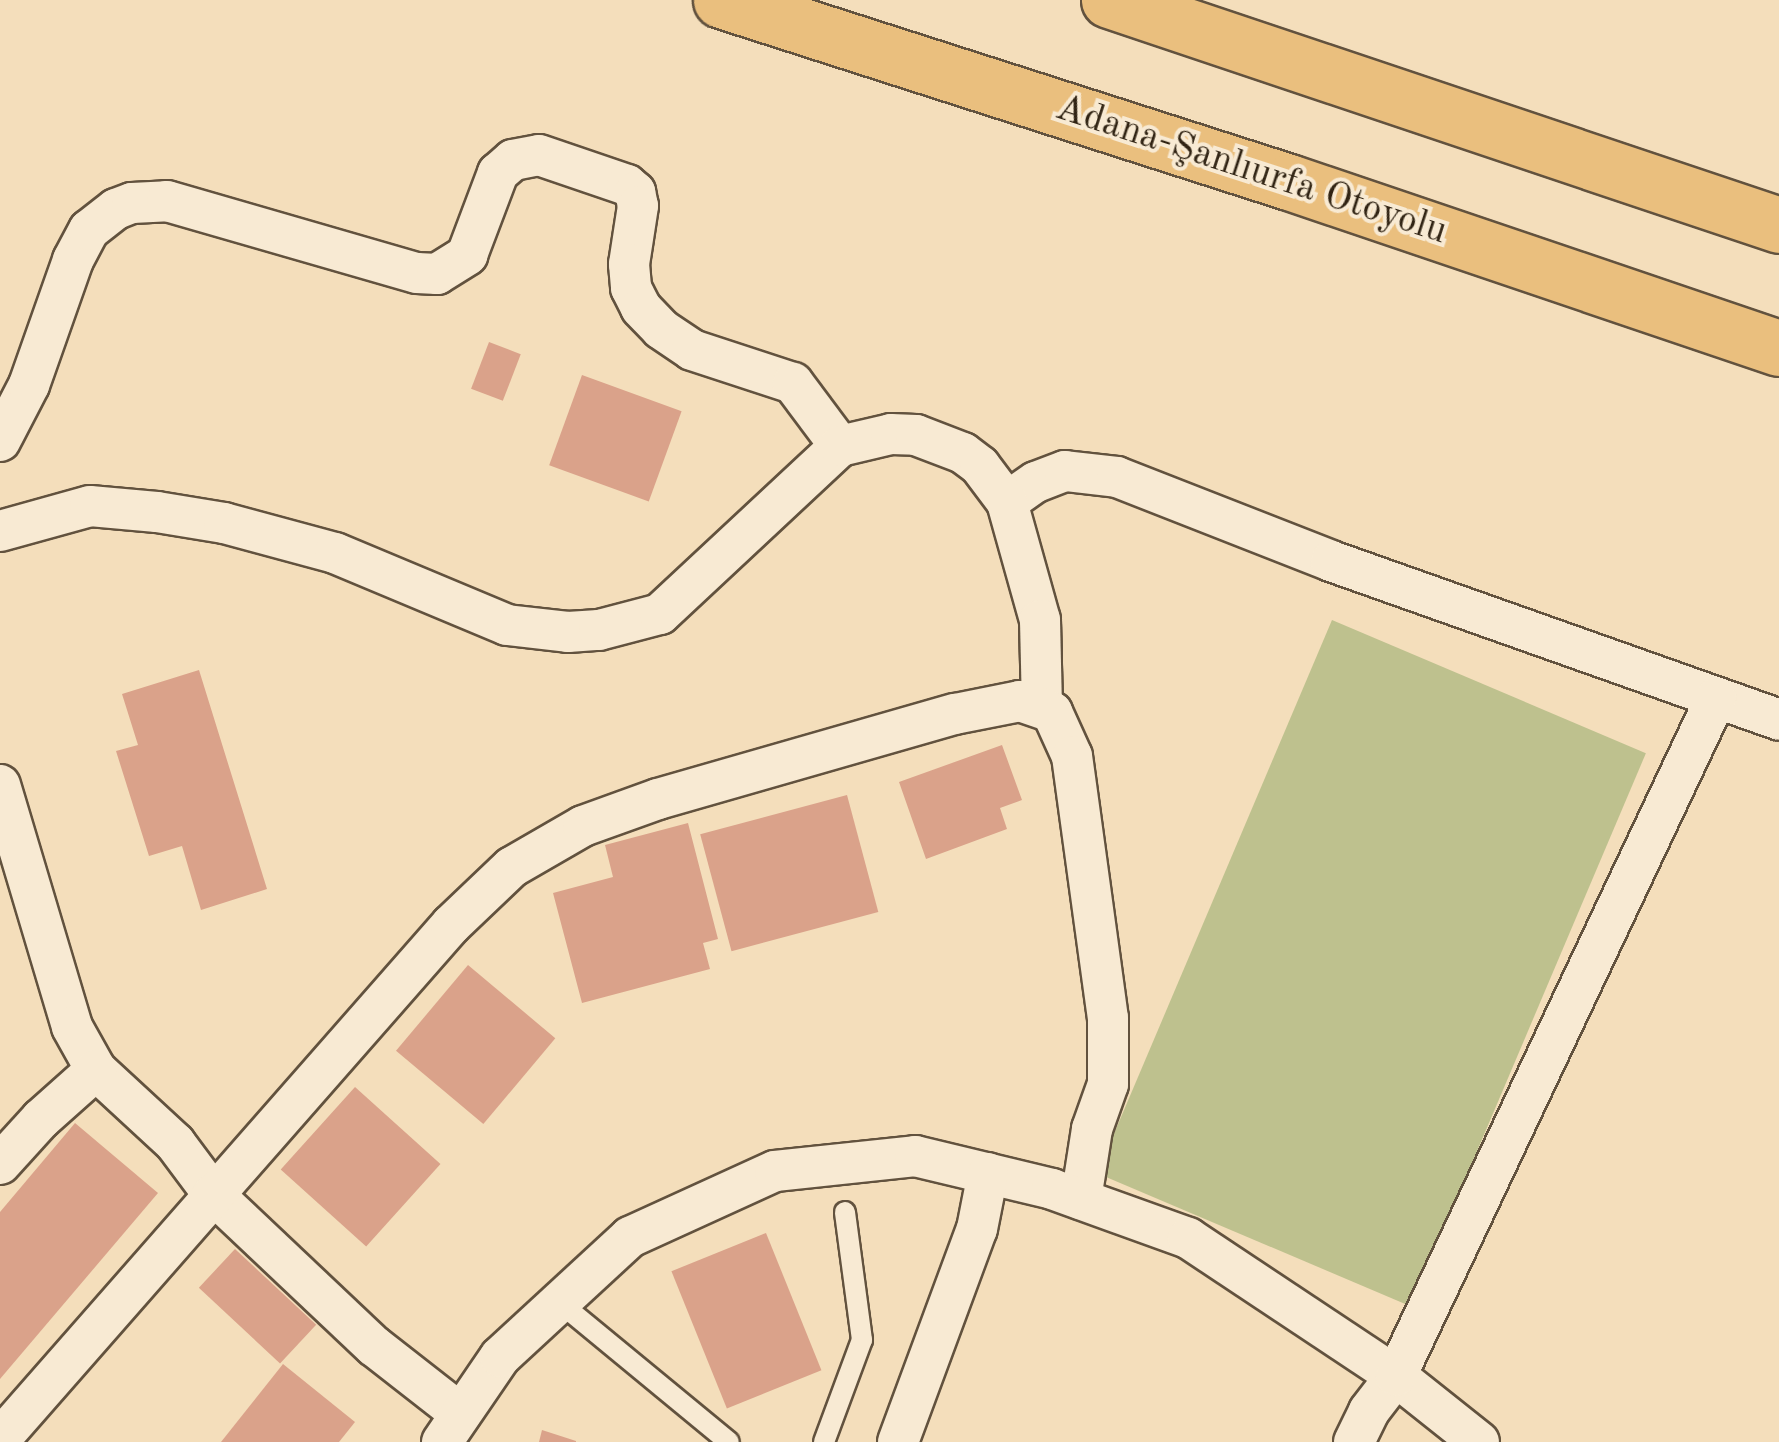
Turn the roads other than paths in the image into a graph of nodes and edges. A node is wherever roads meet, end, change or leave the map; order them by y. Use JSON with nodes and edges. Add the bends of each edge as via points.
{"nodes":[{"id":1,"x":721,"y":0,"type":"edge"},
{"id":2,"x":1109,"y":0,"type":"edge"},
{"id":3,"x":1779,"y":224,"type":"edge"},
{"id":4,"x":1779,"y":348,"type":"edge"},
{"id":5,"x":0,"y":442,"type":"edge"},
{"id":6,"x":840,"y":446,"type":"junction"},
{"id":7,"x":1007,"y":502,"type":"junction"},
{"id":8,"x":0,"y":531,"type":"edge"},
{"id":9,"x":1716,"y":698,"type":"junction"},
{"id":10,"x":1042,"y":705,"type":"junction"},
{"id":11,"x":1779,"y":720,"type":"edge"},
{"id":12,"x":0,"y":785,"type":"edge"},
{"id":13,"x":96,"y":1070,"type":"junction"},
{"id":14,"x":0,"y":1164,"type":"edge"},
{"id":15,"x":988,"y":1174,"type":"junction"},
{"id":16,"x":213,"y":1194,"type":"junction"},
{"id":17,"x":1081,"y":1199,"type":"junction"},
{"id":18,"x":844,"y":1212,"type":"dead end"},
{"id":19,"x":559,"y":1302,"type":"junction"},
{"id":20,"x":1396,"y":1376,"type":"junction"},
{"id":21,"x":451,"y":1433,"type":"edge"},
{"id":22,"x":0,"y":1439,"type":"edge"},
{"id":23,"x":729,"y":1442,"type":"edge"},
{"id":24,"x":824,"y":1442,"type":"edge"},
{"id":25,"x":898,"y":1442,"type":"edge"},
{"id":26,"x":1354,"y":1442,"type":"edge"},
{"id":27,"x":1479,"y":1442,"type":"edge"}],
"edges":[{"from":1,"to":4,"type":"highway","name":"Adana-Şanlıurfa Otoyolu"},
{"from":2,"to":3,"type":"highway"},
{"from":5,"to":6,"type":"street","via":[[30,384],[73,260],[89,230],[116,209],[167,201],[437,274],[467,255],[498,173],[513,160],[539,155],[636,192],[628,264],[641,308],[692,350],[793,384]]},
{"from":6,"to":7,"type":"street","via":[[891,434],[940,442],[980,466]]},
{"from":6,"to":8,"type":"street","via":[[660,614],[599,630],[507,625],[335,553],[191,517],[90,506]]},
{"from":7,"to":9,"type":"street","via":[[1064,471],[1117,477]]},
{"from":7,"to":10,"type":"street","via":[[1040,620]]},
{"from":9,"to":11,"type":"street"},
{"from":9,"to":20,"type":"street"},
{"from":10,"to":16,"type":"street","via":[[1020,701],[955,714],[658,799],[546,844],[480,894]]},
{"from":10,"to":17,"type":"street","via":[[1059,721],[1072,756],[1111,1056]]},
{"from":12,"to":13,"type":"street","via":[[72,1027]]},
{"from":13,"to":14,"type":"street"},
{"from":13,"to":16,"type":"street","via":[[175,1143]]},
{"from":15,"to":17,"type":"street"},
{"from":15,"to":19,"type":"street","via":[[915,1156],[775,1171],[630,1236]]},
{"from":15,"to":25,"type":"street","via":[[977,1228]]},
{"from":16,"to":21,"type":"street","via":[[374,1346]]},
{"from":16,"to":22,"type":"street"},
{"from":17,"to":20,"type":"street","via":[[1188,1238]]},
{"from":18,"to":24,"type":"lane","via":[[862,1340]]},
{"from":19,"to":21,"type":"street","via":[[500,1357]]},
{"from":19,"to":23,"type":"lane"},
{"from":20,"to":26,"type":"street"},
{"from":20,"to":27,"type":"street"}]}
